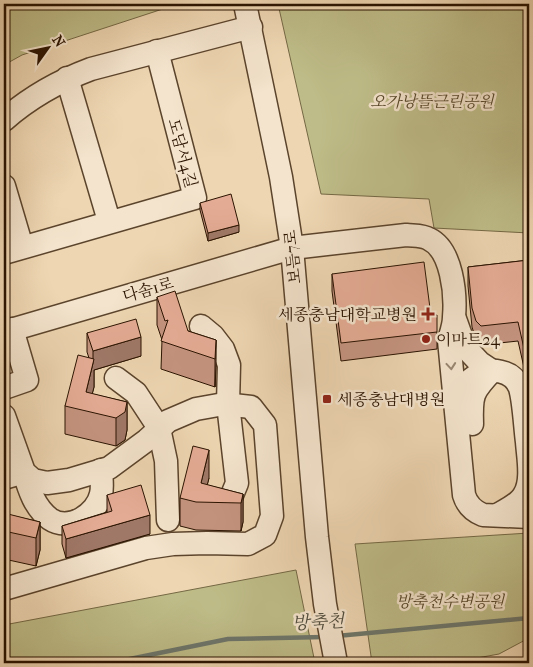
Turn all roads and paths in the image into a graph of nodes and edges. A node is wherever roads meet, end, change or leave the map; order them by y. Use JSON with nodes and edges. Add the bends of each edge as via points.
{"nodes":[{"id":1,"x":245,"y":4,"type":"edge"},
{"id":2,"x":251,"y":27,"type":"junction"},
{"id":3,"x":157,"y":51,"type":"junction"},
{"id":4,"x":67,"y":78,"type":"junction"},
{"id":5,"x":4,"y":120,"type":"edge"},
{"id":6,"x":4,"y":186,"type":"edge"},
{"id":7,"x":109,"y":221,"type":"junction"},
{"id":8,"x":292,"y":248,"type":"junction"},
{"id":9,"x":13,"y":250,"type":"edge"},
{"id":10,"x":454,"y":318,"type":"junction"},
{"id":11,"x":201,"y":326,"type":"dead end"},
{"id":12,"x":8,"y":330,"type":"edge"},
{"id":13,"x":492,"y":371,"type":"junction"},
{"id":14,"x":116,"y":378,"type":"dead end"},
{"id":15,"x":4,"y":388,"type":"edge"},
{"id":16,"x":454,"y":400,"type":"junction"},
{"id":17,"x":228,"y":404,"type":"junction"},
{"id":18,"x":472,"y":424,"type":"dead end"},
{"id":19,"x":5,"y":426,"type":"edge"},
{"id":20,"x":159,"y":428,"type":"junction"},
{"id":21,"x":101,"y":470,"type":"junction"},
{"id":22,"x":14,"y":475,"type":"edge"},
{"id":23,"x":529,"y":486,"type":"edge"},
{"id":24,"x":230,"y":500,"type":"edge"},
{"id":25,"x":497,"y":515,"type":"junction"},
{"id":26,"x":529,"y":516,"type":"edge"},
{"id":27,"x":168,"y":520,"type":"dead end"},
{"id":28,"x":4,"y":590,"type":"edge"},
{"id":29,"x":336,"y":663,"type":"edge"}],
"edges":[{"from":1,"to":2,"type":"street","name":"보듬7로"},
{"from":2,"to":3,"type":"street"},
{"from":2,"to":8,"type":"street","name":"보듬7로"},
{"from":3,"to":4,"type":"street"},
{"from":3,"to":7,"type":"street","name":"도담서4길","via":[[195,198]]},
{"from":4,"to":5,"type":"street"},
{"from":4,"to":7,"type":"street"},
{"from":6,"to":9,"type":"street","name":"도담서4길"},
{"from":7,"to":9,"type":"street","name":"도담서4길"},
{"from":8,"to":10,"type":"street","name":"다솜1로","via":[[406,235],[431,239],[442,250],[449,266]]},
{"from":8,"to":12,"type":"street","name":"다솜1로"},
{"from":8,"to":29,"type":"street","name":"보듬7로","via":[[317,537]]},
{"from":10,"to":13,"type":"street","via":[[465,347]]},
{"from":10,"to":16,"type":"street","one_way":true,"via":[[449,340]]},
{"from":11,"to":17,"type":"street","via":[[223,349],[229,365]]},
{"from":12,"to":15,"type":"street","via":[[28,380]]},
{"from":13,"to":16,"type":"street","via":[[476,376]]},
{"from":13,"to":18,"type":"street","via":[[474,394]]},
{"from":13,"to":23,"type":"street","via":[[512,377],[520,388]]},
{"from":14,"to":20,"type":"street","via":[[136,393]]},
{"from":16,"to":25,"type":"street","via":[[466,502],[482,515]]},
{"from":17,"to":20,"type":"street","via":[[196,409]]},
{"from":17,"to":24,"type":"street","via":[[237,483]]},
{"from":17,"to":28,"type":"street","via":[[251,407],[265,426],[272,516],[265,535],[248,544],[207,542],[146,548]]},
{"from":19,"to":22,"type":"street"},
{"from":20,"to":21,"type":"street","via":[[109,468]]},
{"from":20,"to":27,"type":"street","via":[[166,461]]},
{"from":21,"to":22,"type":"street","via":[[47,483]]},
{"from":21,"to":22,"type":"street","via":[[101,494],[93,508],[82,520],[66,524],[51,520]]},
{"from":23,"to":25,"type":"street","via":[[524,496]]},
{"from":25,"to":26,"type":"street"}]}
